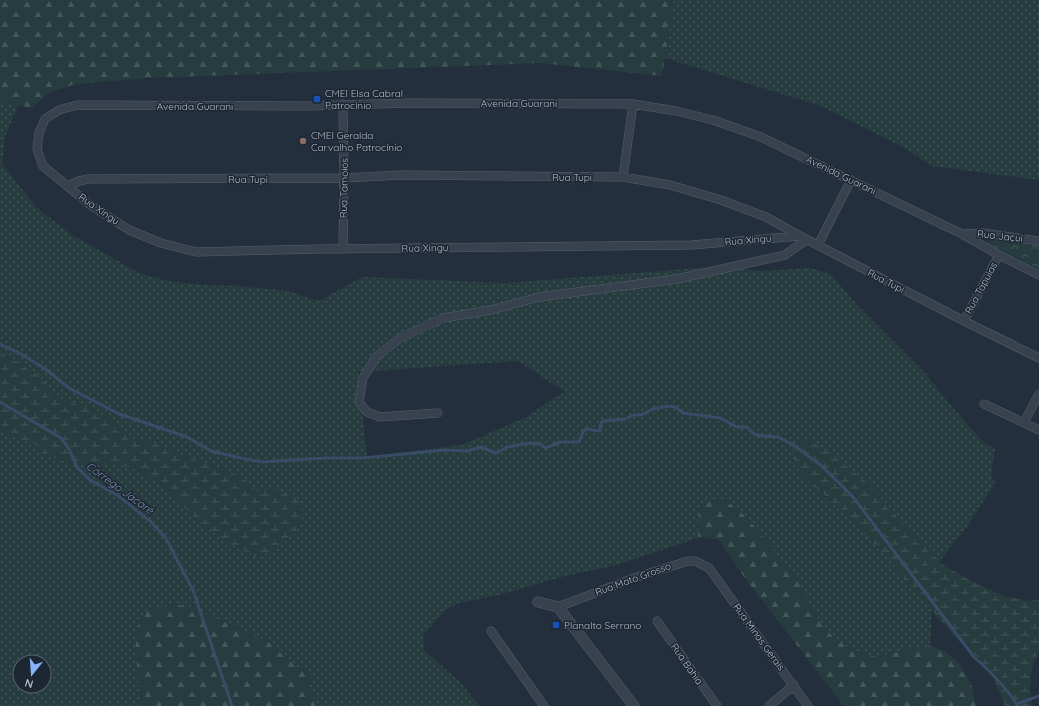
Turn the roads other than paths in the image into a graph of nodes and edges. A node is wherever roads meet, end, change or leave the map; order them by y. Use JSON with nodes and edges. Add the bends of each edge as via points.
{"nodes":[{"id":1,"x":343,"y":104,"type":"junction"},
{"id":2,"x":632,"y":104,"type":"junction"},
{"id":3,"x":623,"y":177,"type":"junction"},
{"id":4,"x":344,"y":178,"type":"junction"},
{"id":5,"x":851,"y":180,"type":"junction"},
{"id":6,"x":67,"y":186,"type":"junction"},
{"id":7,"x":962,"y":234,"type":"junction"},
{"id":8,"x":803,"y":238,"type":"junction"},
{"id":9,"x":1039,"y":241,"type":"edge"},
{"id":10,"x":818,"y":245,"type":"junction"},
{"id":11,"x":343,"y":249,"type":"junction"},
{"id":12,"x":999,"y":255,"type":"junction"},
{"id":13,"x":1039,"y":275,"type":"edge"},
{"id":14,"x":964,"y":321,"type":"junction"},
{"id":15,"x":1039,"y":358,"type":"edge"},
{"id":16,"x":1039,"y":394,"type":"edge"},
{"id":17,"x":984,"y":404,"type":"dead end"},
{"id":18,"x":438,"y":413,"type":"dead end"},
{"id":19,"x":1024,"y":422,"type":"junction"},
{"id":20,"x":1039,"y":430,"type":"edge"},
{"id":21,"x":709,"y":568,"type":"joint"},
{"id":22,"x":538,"y":602,"type":"dead end"},
{"id":23,"x":558,"y":607,"type":"junction"},
{"id":24,"x":657,"y":621,"type":"dead end"},
{"id":25,"x":491,"y":631,"type":"dead end"},
{"id":26,"x":794,"y":685,"type":"junction"},
{"id":27,"x":629,"y":704,"type":"edge"},
{"id":28,"x":544,"y":706,"type":"edge"},
{"id":29,"x":717,"y":706,"type":"edge"},
{"id":30,"x":768,"y":706,"type":"edge"},
{"id":31,"x":808,"y":706,"type":"edge"}],
"edges":[{"from":1,"to":2,"type":"street","name":"Avenida Guarani"},
{"from":1,"to":4,"type":"street","name":"Rua Tamoios"},
{"from":1,"to":6,"type":"street","name":"Avenida Guarani","via":[[77,105],[58,110],[45,119],[39,133],[37,149],[43,166]]},
{"from":2,"to":3,"type":"street"},
{"from":2,"to":5,"type":"street","name":"Avenida Guarani","via":[[713,120],[761,137]]},
{"from":3,"to":4,"type":"street","name":"Rua Tupi","via":[[401,175]]},
{"from":3,"to":8,"type":"street","name":"Rua Tupi","via":[[721,200],[766,217]]},
{"from":4,"to":6,"type":"street","name":"Rua Tupi","via":[[88,179]]},
{"from":4,"to":11,"type":"street","name":"Rua Tamoios"},
{"from":5,"to":7,"type":"street","name":"Avenida Guarani"},
{"from":5,"to":10,"type":"street"},
{"from":6,"to":11,"type":"street","name":"Rua Xingu","via":[[129,230],[161,243],[196,252]]},
{"from":7,"to":9,"type":"street","name":"Rua Jaçuí","via":[[983,233]]},
{"from":7,"to":12,"type":"street","name":"Avenida Guarani"},
{"from":8,"to":10,"type":"street","name":"Rua Tupi"},
{"from":8,"to":11,"type":"street","name":"Rua Xingu","via":[[691,245]]},
{"from":8,"to":18,"type":"street","via":[[785,255],[677,279],[539,297],[490,310],[443,318],[400,338],[377,356],[363,378],[359,402],[367,412],[380,417]]},
{"from":10,"to":14,"type":"street","name":"Rua Tupi"},
{"from":12,"to":13,"type":"street","name":"Avenida Guarani"},
{"from":12,"to":14,"type":"street","name":"Rua Tapuias"},
{"from":14,"to":15,"type":"street","name":"Rua Tupi"},
{"from":16,"to":19,"type":"street"},
{"from":17,"to":19,"type":"street"},
{"from":19,"to":20,"type":"street"},
{"from":21,"to":23,"type":"street","name":"Rua Mato Grosso","via":[[688,560],[637,576]]},
{"from":21,"to":26,"type":"street","name":"Rua Minas Gerais"},
{"from":22,"to":23,"type":"street"},
{"from":23,"to":27,"type":"street"},
{"from":24,"to":29,"type":"street","name":"Rua Bahia"},
{"from":25,"to":28,"type":"street"},
{"from":26,"to":30,"type":"street"},
{"from":26,"to":31,"type":"street","name":"Rua Minas Gerais"}]}
